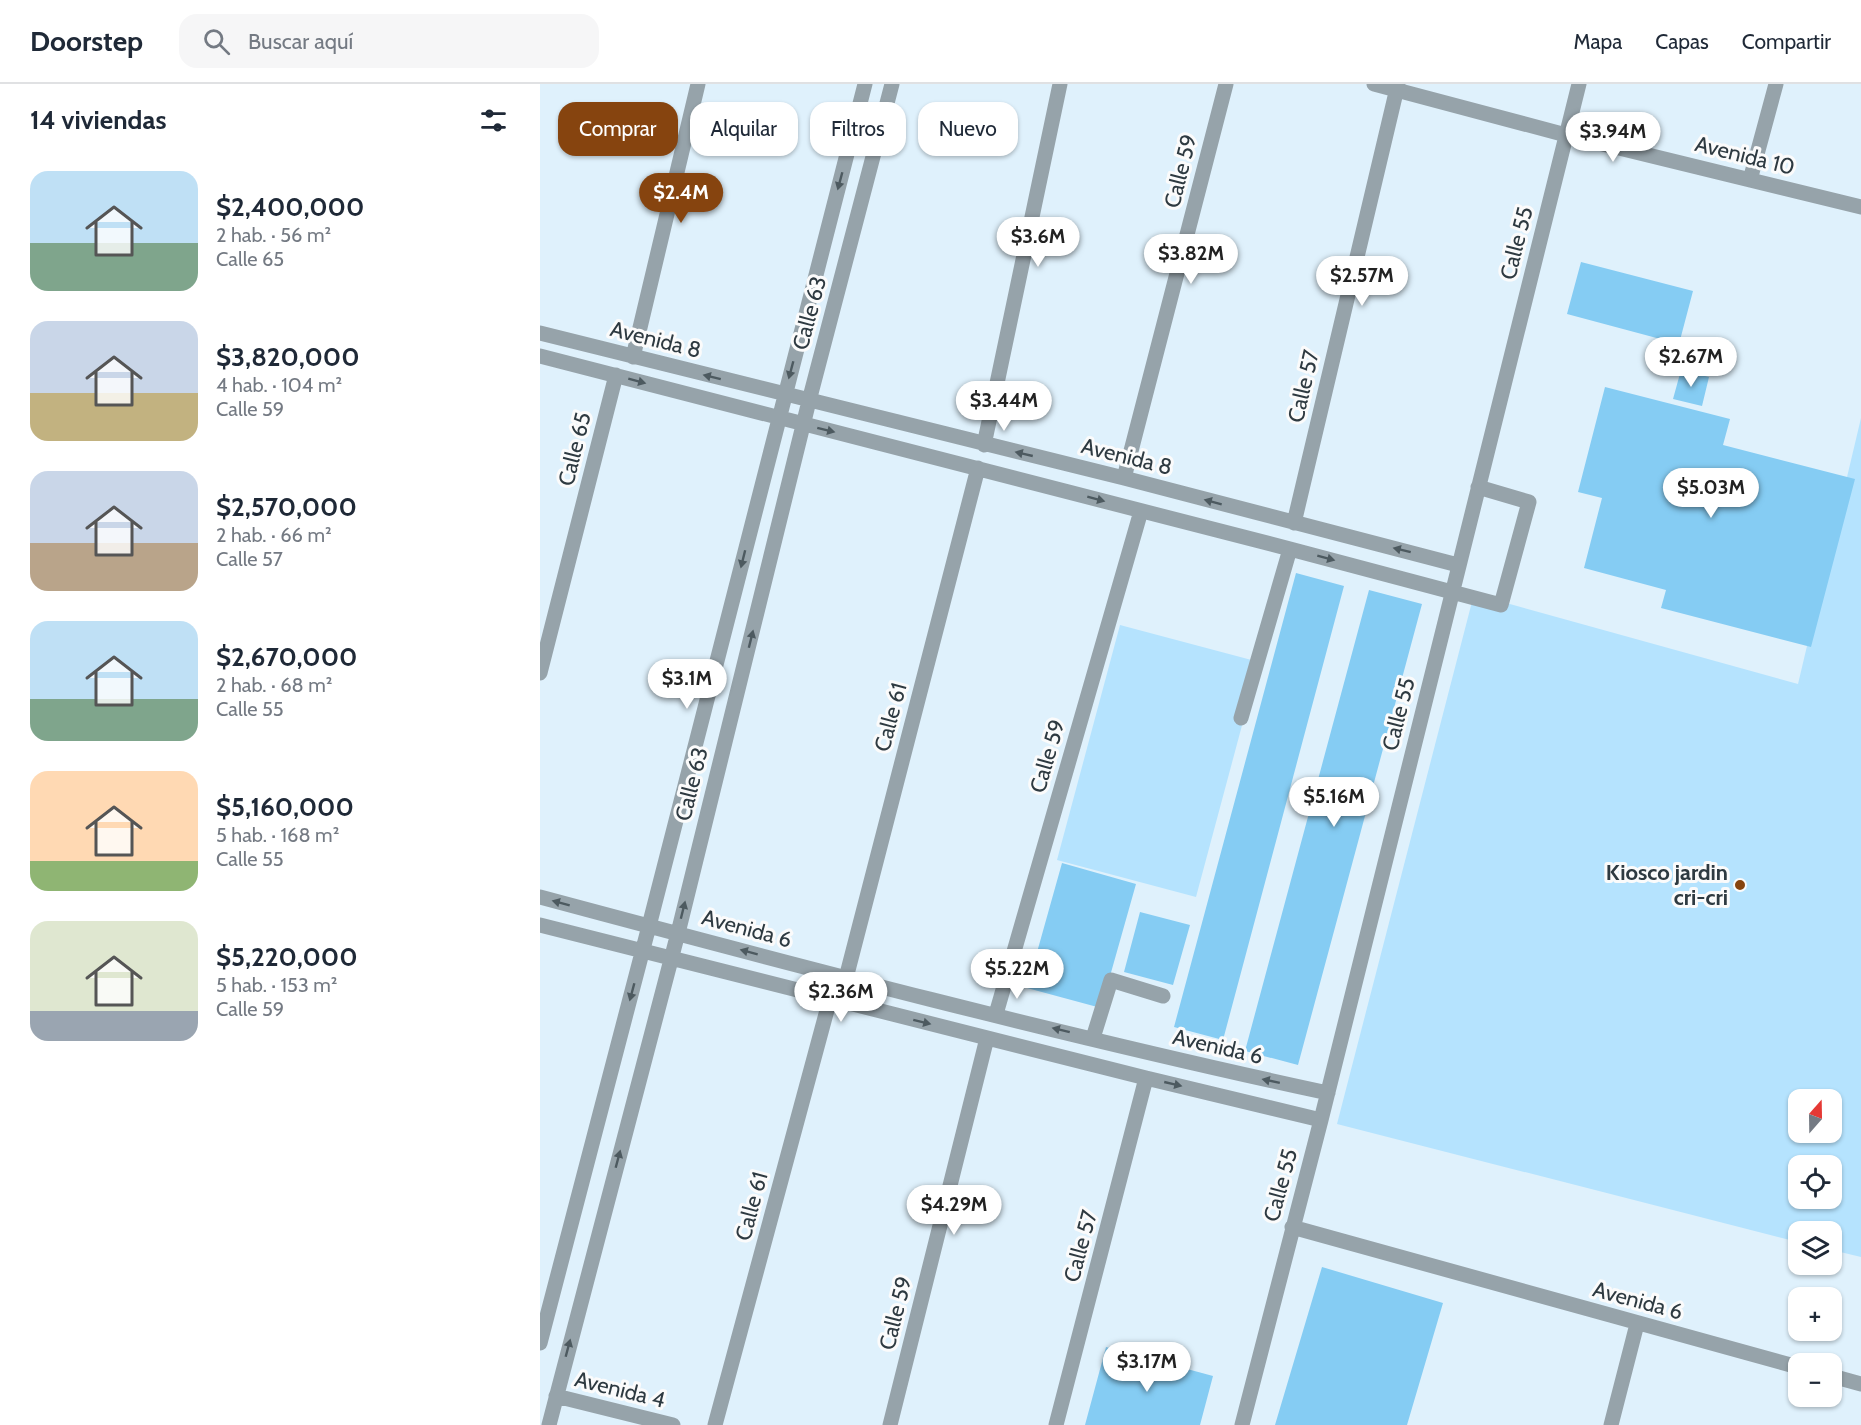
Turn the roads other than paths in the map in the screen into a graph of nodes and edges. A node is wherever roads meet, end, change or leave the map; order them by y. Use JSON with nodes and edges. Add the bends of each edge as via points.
{"nodes":[{"id":1,"x":698,"y":84,"type":"edge"},
{"id":2,"x":865,"y":84,"type":"edge"},
{"id":3,"x":892,"y":84,"type":"edge"},
{"id":4,"x":1060,"y":84,"type":"edge"},
{"id":5,"x":1226,"y":84,"type":"edge"},
{"id":6,"x":1374,"y":84,"type":"edge"},
{"id":7,"x":1579,"y":84,"type":"edge"},
{"id":8,"x":1776,"y":84,"type":"edge"},
{"id":9,"x":1397,"y":87,"type":"edge"},
{"id":10,"x":1566,"y":135,"type":"junction"},
{"id":11,"x":1750,"y":180,"type":"junction"},
{"id":12,"x":1861,"y":207,"type":"edge"},
{"id":13,"x":540,"y":333,"type":"edge"},
{"id":14,"x":540,"y":356,"type":"edge"},
{"id":15,"x":633,"y":357,"type":"junction"},
{"id":16,"x":616,"y":375,"type":"junction"},
{"id":17,"x":784,"y":395,"type":"junction"},
{"id":18,"x":809,"y":401,"type":"junction"},
{"id":19,"x":778,"y":417,"type":"junction"},
{"id":20,"x":804,"y":424,"type":"junction"},
{"id":21,"x":984,"y":445,"type":"junction"},
{"id":22,"x":978,"y":468,"type":"junction"},
{"id":23,"x":1124,"y":478,"type":"junction"},
{"id":24,"x":1478,"y":487,"type":"junction"},
{"id":25,"x":1141,"y":511,"type":"junction"},
{"id":26,"x":1294,"y":523,"type":"junction"},
{"id":27,"x":1290,"y":549,"type":"junction"},
{"id":28,"x":1458,"y":565,"type":"junction"},
{"id":29,"x":1452,"y":593,"type":"junction"},
{"id":30,"x":540,"y":673,"type":"edge"},
{"id":31,"x":1241,"y":718,"type":"dead end"},
{"id":32,"x":540,"y":897,"type":"edge"},
{"id":33,"x":540,"y":925,"type":"edge"},
{"id":34,"x":649,"y":926,"type":"junction"},
{"id":35,"x":678,"y":933,"type":"junction"},
{"id":36,"x":643,"y":951,"type":"junction"},
{"id":37,"x":670,"y":958,"type":"junction"},
{"id":38,"x":846,"y":978,"type":"junction"},
{"id":39,"x":1163,"y":996,"type":"dead end"},
{"id":40,"x":830,"y":999,"type":"junction"},
{"id":41,"x":996,"y":1014,"type":"junction"},
{"id":42,"x":987,"y":1038,"type":"junction"},
{"id":43,"x":1093,"y":1038,"type":"junction"},
{"id":44,"x":1146,"y":1078,"type":"junction"},
{"id":45,"x":1328,"y":1093,"type":"junction"},
{"id":46,"x":1321,"y":1120,"type":"junction"},
{"id":47,"x":1292,"y":1227,"type":"junction"},
{"id":48,"x":1637,"y":1324,"type":"junction"},
{"id":49,"x":540,"y":1343,"type":"edge"},
{"id":50,"x":1788,"y":1364,"type":"edge"},
{"id":51,"x":1842,"y":1379,"type":"edge"},
{"id":52,"x":1861,"y":1384,"type":"edge"},
{"id":53,"x":556,"y":1396,"type":"junction"},
{"id":54,"x":549,"y":1425,"type":"edge"},
{"id":55,"x":673,"y":1425,"type":"edge"},
{"id":56,"x":715,"y":1425,"type":"edge"},
{"id":57,"x":890,"y":1425,"type":"edge"},
{"id":58,"x":1056,"y":1425,"type":"edge"},
{"id":59,"x":1242,"y":1425,"type":"edge"},
{"id":60,"x":1611,"y":1425,"type":"edge"}],
"edges":[{"from":1,"to":15,"type":"street"},
{"from":2,"to":17,"type":"street","name":"Calle 63","one_way":true},
{"from":3,"to":18,"type":"street","name":"Calle 63"},
{"from":4,"to":21,"type":"street"},
{"from":5,"to":23,"type":"street","name":"Calle 59"},
{"from":6,"to":9,"type":"street","name":"Avenida 10"},
{"from":7,"to":10,"type":"street","name":"Calle 55"},
{"from":8,"to":11,"type":"street"},
{"from":9,"to":10,"type":"street","name":"Avenida 10"},
{"from":9,"to":26,"type":"street","name":"Calle 57"},
{"from":10,"to":11,"type":"street","name":"Avenida 10"},
{"from":10,"to":24,"type":"street","name":"Calle 55"},
{"from":11,"to":12,"type":"street","name":"Avenida 10"},
{"from":13,"to":15,"type":"street","name":"Avenida 8"},
{"from":14,"to":16,"type":"street","name":"Avenida 8"},
{"from":17,"to":15,"type":"street","name":"Avenida 8","one_way":true},
{"from":16,"to":19,"type":"street","name":"Avenida 8","one_way":true},
{"from":16,"to":30,"type":"street","name":"Calle 65"},
{"from":17,"to":18,"type":"street","name":"Avenida 8"},
{"from":17,"to":19,"type":"street","name":"Calle 63"},
{"from":18,"to":20,"type":"street","name":"Calle 63"},
{"from":18,"to":21,"type":"street","name":"Avenida 8"},
{"from":19,"to":20,"type":"street","name":"Avenida 8"},
{"from":19,"to":34,"type":"street","name":"Calle 63","one_way":true},
{"from":20,"to":22,"type":"street","name":"Avenida 8","one_way":true},
{"from":35,"to":20,"type":"street","name":"Calle 63","one_way":true},
{"from":23,"to":21,"type":"street","name":"Avenida 8","one_way":true},
{"from":22,"to":25,"type":"street","name":"Avenida 8","one_way":true},
{"from":22,"to":38,"type":"street","name":"Calle 61"},
{"from":26,"to":23,"type":"street","name":"Avenida 8","one_way":true},
{"from":24,"to":28,"type":"street","name":"Calle 55"},
{"from":24,"to":29,"type":"street","name":"Avenida 8","via":[[1529,502],[1501,605]]},
{"from":25,"to":27,"type":"street","name":"Avenida 8"},
{"from":25,"to":41,"type":"street","name":"Calle 59"},
{"from":28,"to":26,"type":"street","name":"Avenida 8","one_way":true},
{"from":27,"to":29,"type":"street","name":"Avenida 8","one_way":true},
{"from":27,"to":31,"type":"street"},
{"from":28,"to":29,"type":"street","name":"Calle 55"},
{"from":29,"to":45,"type":"street","name":"Calle 55"},
{"from":34,"to":32,"type":"street","name":"Avenida 6","one_way":true},
{"from":33,"to":36,"type":"street"},
{"from":34,"to":35,"type":"street","name":"Avenida 6"},
{"from":34,"to":36,"type":"street","name":"Calle 63"},
{"from":35,"to":37,"type":"street","name":"Calle 63"},
{"from":38,"to":35,"type":"street","name":"Avenida 6","one_way":true},
{"from":36,"to":37,"type":"street"},
{"from":36,"to":49,"type":"street","name":"Calle 63","one_way":true},
{"from":37,"to":40,"type":"street"},
{"from":53,"to":37,"type":"street","name":"Calle 63","one_way":true},
{"from":38,"to":41,"type":"street","name":"Avenida 6"},
{"from":39,"to":43,"type":"street","via":[[1111,980]]},
{"from":40,"to":42,"type":"street","one_way":true},
{"from":40,"to":56,"type":"street","name":"Calle 61"},
{"from":43,"to":41,"type":"street","name":"Avenida 6","one_way":true},
{"from":42,"to":44,"type":"street"},
{"from":42,"to":57,"type":"street","name":"Calle 59"},
{"from":45,"to":43,"type":"street","name":"Avenida 6","one_way":true},
{"from":44,"to":46,"type":"street","one_way":true},
{"from":44,"to":58,"type":"street","name":"Calle 57"},
{"from":45,"to":46,"type":"street","name":"Calle 55"},
{"from":46,"to":47,"type":"street","name":"Calle 55"},
{"from":47,"to":48,"type":"street","name":"Avenida 6"},
{"from":47,"to":59,"type":"street","name":"Calle 55"},
{"from":48,"to":50,"type":"street","name":"Avenida 6"},
{"from":48,"to":60,"type":"street"},
{"from":51,"to":52,"type":"street"},
{"from":53,"to":54,"type":"street","name":"Calle 63"},
{"from":53,"to":55,"type":"street","name":"Avenida 4"}]}
